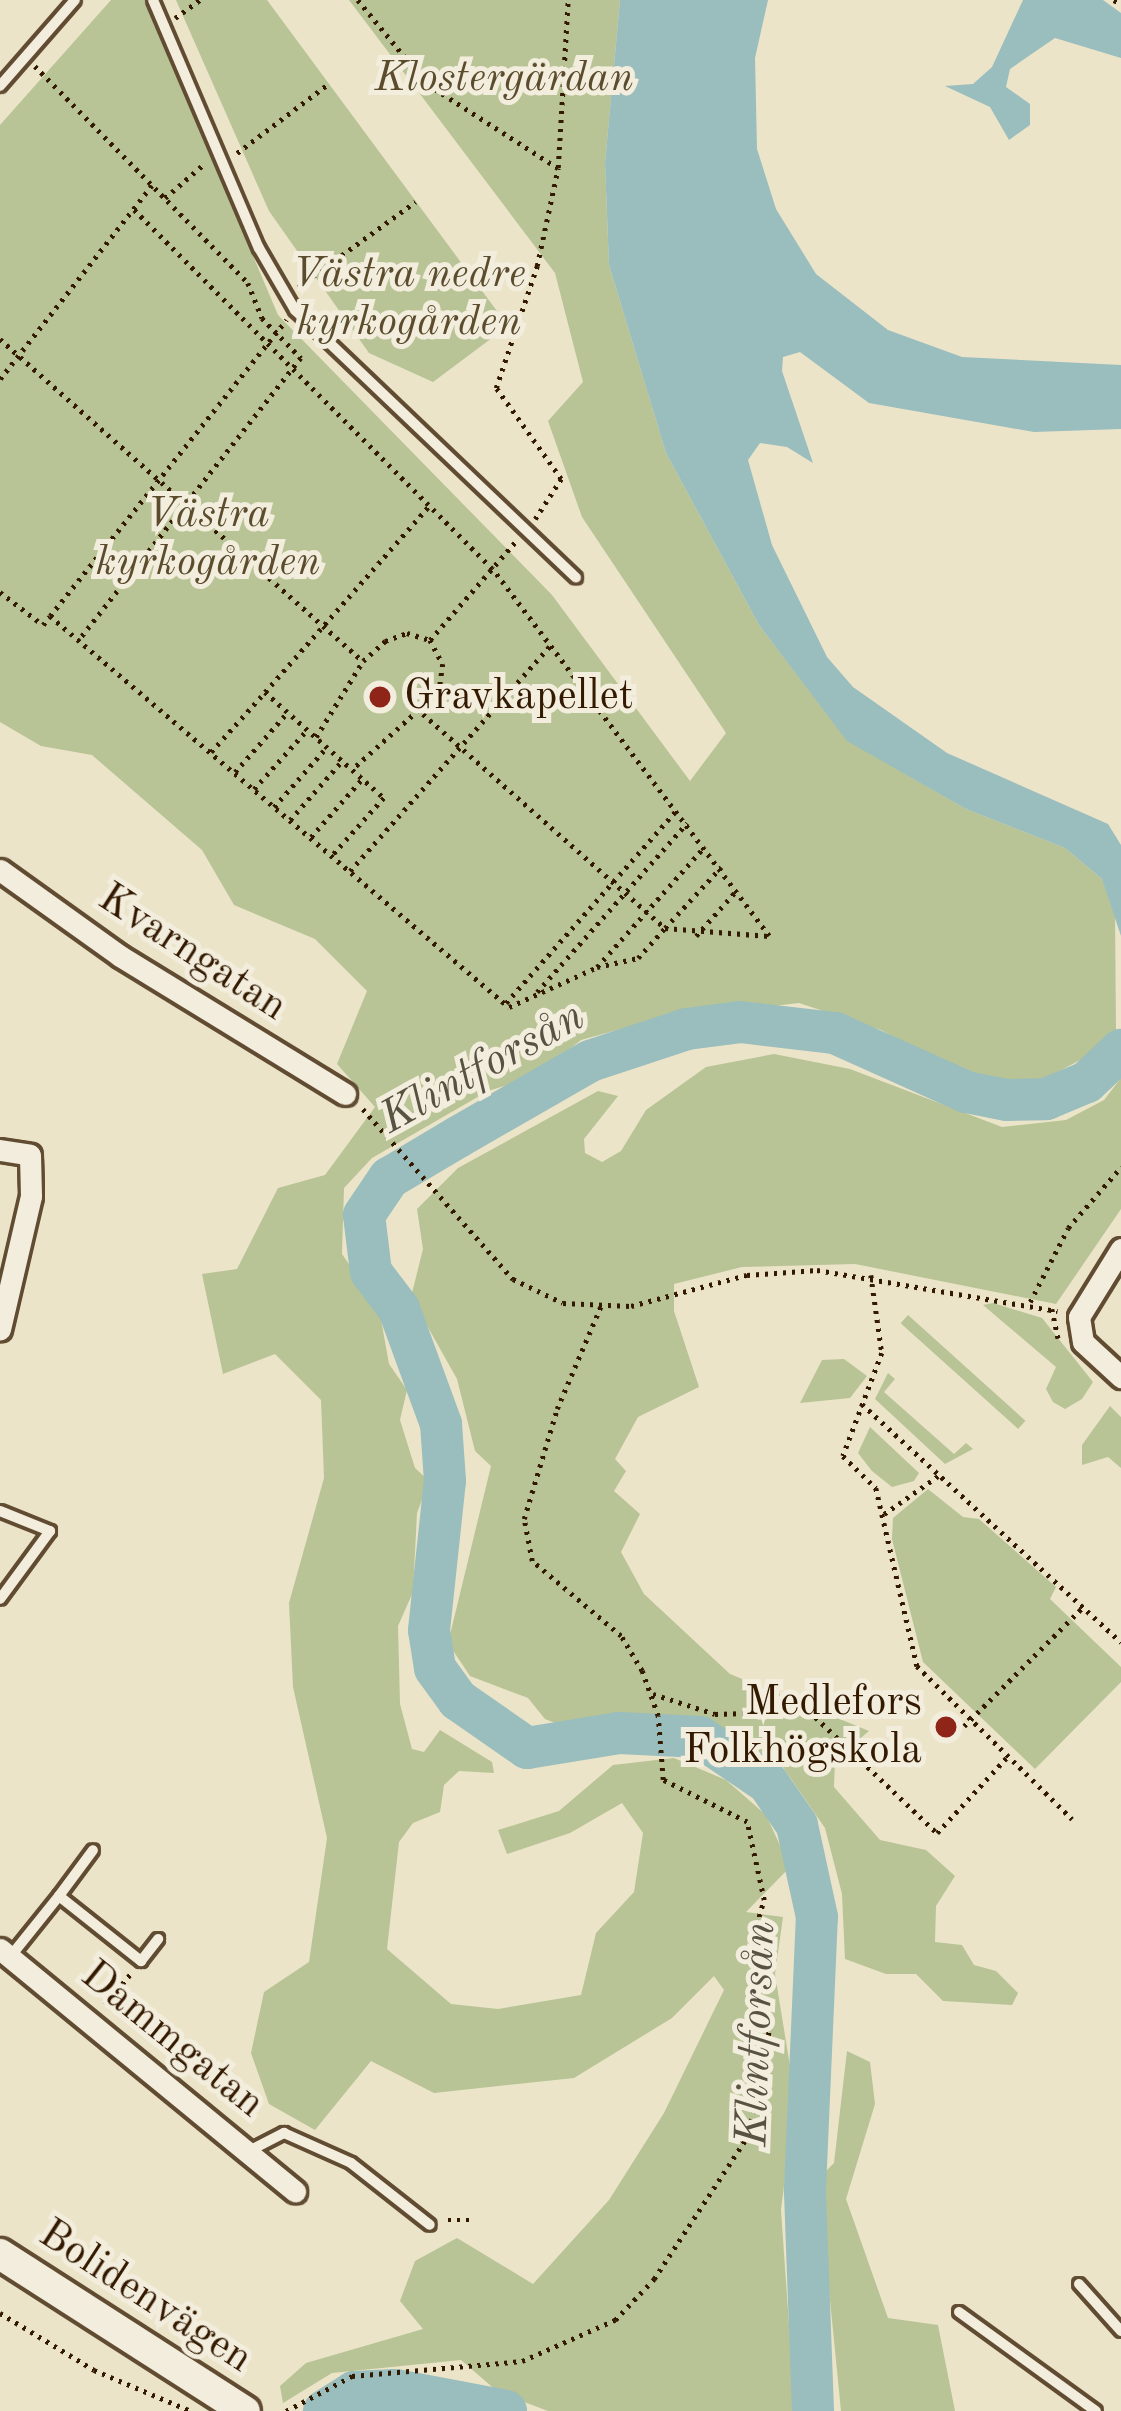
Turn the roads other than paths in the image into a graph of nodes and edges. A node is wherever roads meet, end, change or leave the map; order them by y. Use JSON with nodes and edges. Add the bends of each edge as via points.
{"nodes":[{"id":1,"x":75,"y":0,"type":"edge"},
{"id":2,"x":153,"y":0,"type":"edge"},
{"id":3,"x":0,"y":86,"type":"edge"},
{"id":4,"x":576,"y":578,"type":"dead end"},
{"id":5,"x":0,"y":870,"type":"edge"},
{"id":6,"x":345,"y":1094,"type":"road end"},
{"id":7,"x":0,"y":1150,"type":"edge"},
{"id":8,"x":1121,"y":1249,"type":"edge"},
{"id":9,"x":0,"y":1329,"type":"edge"},
{"id":10,"x":1121,"y":1377,"type":"edge"},
{"id":11,"x":0,"y":1511,"type":"edge"},
{"id":12,"x":0,"y":1599,"type":"edge"},
{"id":13,"x":93,"y":1850,"type":"dead end"},
{"id":14,"x":59,"y":1896,"type":"junction"},
{"id":15,"x":158,"y":1939,"type":"dead end"},
{"id":16,"x":5,"y":1953,"type":"edge"},
{"id":17,"x":248,"y":2152,"type":"junction"},
{"id":18,"x":295,"y":2191,"type":"dead end"},
{"id":19,"x":430,"y":2225,"type":"dead end"},
{"id":20,"x":0,"y":2254,"type":"edge"},
{"id":21,"x":1079,"y":2284,"type":"dead end"},
{"id":22,"x":958,"y":2312,"type":"dead end"},
{"id":23,"x":1121,"y":2331,"type":"edge"},
{"id":24,"x":238,"y":2407,"type":"edge"},
{"id":25,"x":1096,"y":2411,"type":"edge"}],
"edges":[{"from":1,"to":3,"type":"lane"},
{"from":2,"to":4,"type":"lane","via":[[295,310]]},
{"from":5,"to":6,"type":"street","name":"Kvarngatan","via":[[140,969]]},
{"from":7,"to":9,"type":"street","via":[[29,1155],[31,1196]]},
{"from":8,"to":10,"type":"street","via":[[1079,1317],[1083,1342]]},
{"from":11,"to":12,"type":"lane","via":[[50,1532]]},
{"from":13,"to":14,"type":"lane"},
{"from":14,"to":15,"type":"lane","via":[[141,1961]]},
{"from":14,"to":16,"type":"lane"},
{"from":16,"to":17,"type":"street","name":"Dammgatan"},
{"from":17,"to":18,"type":"street","name":"Dammgatan"},
{"from":17,"to":19,"type":"lane","via":[[284,2134],[351,2163]]},
{"from":20,"to":24,"type":"main road","name":"Bolidenvägen"},
{"from":21,"to":23,"type":"lane"},
{"from":22,"to":25,"type":"lane"}]}
